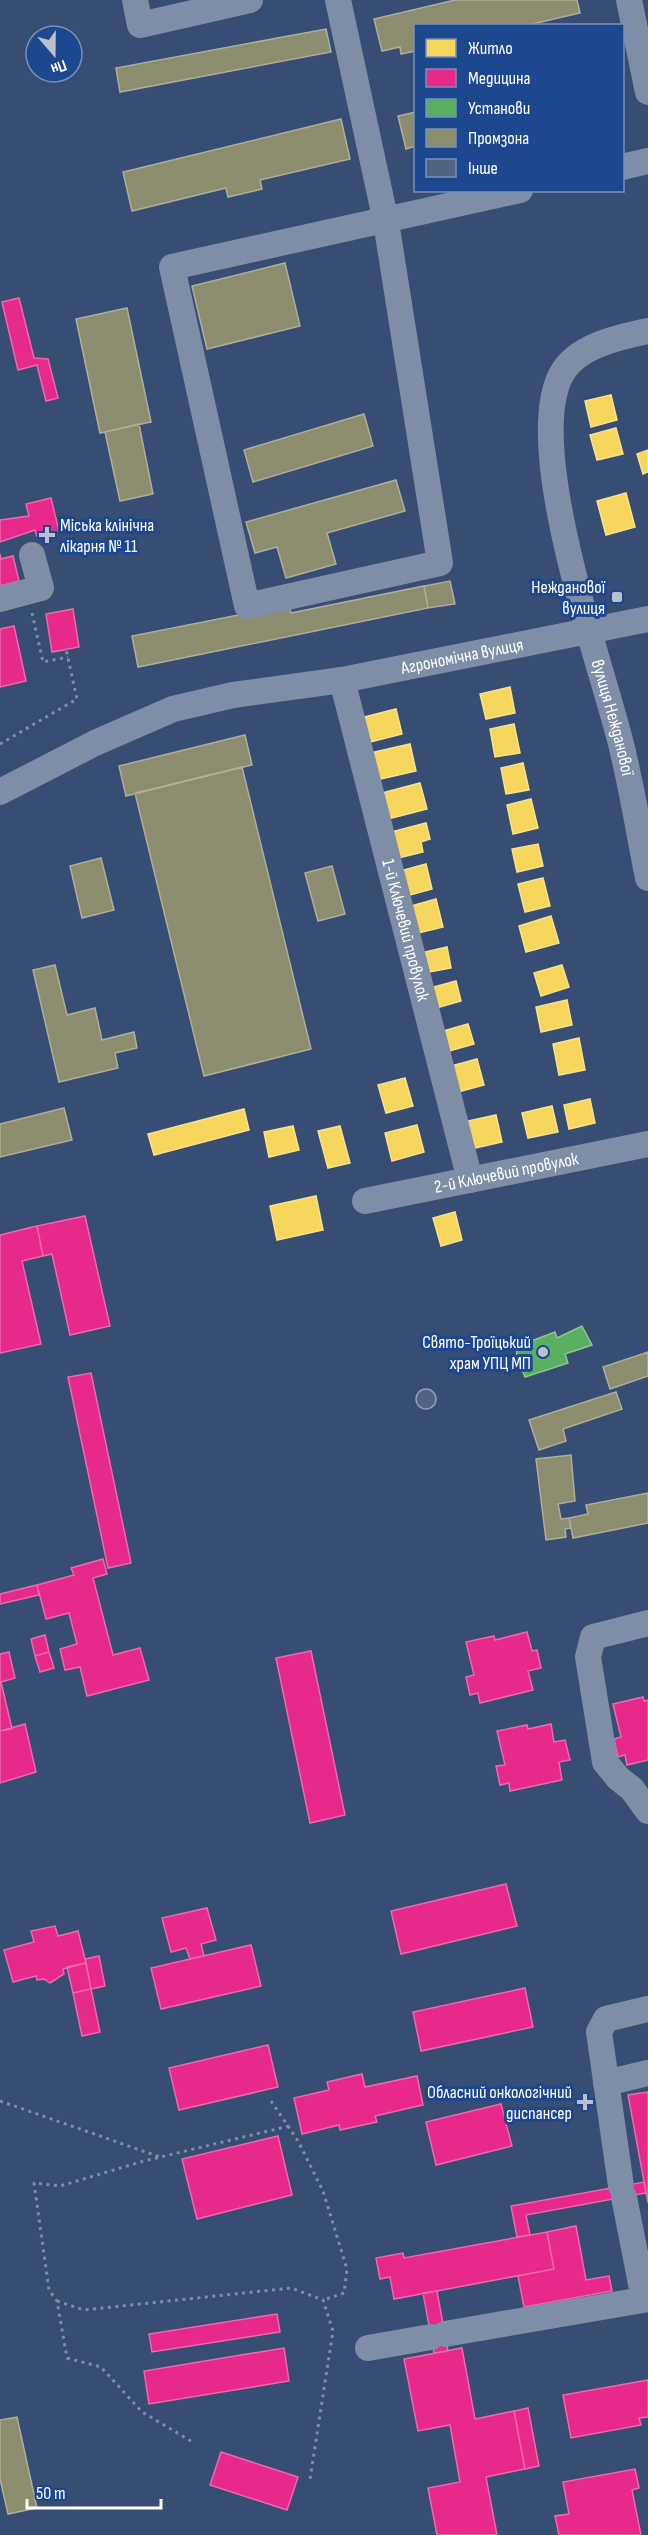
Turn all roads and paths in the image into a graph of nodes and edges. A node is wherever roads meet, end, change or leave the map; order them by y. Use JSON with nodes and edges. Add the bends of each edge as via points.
{"nodes":[{"id":1,"x":135,"y":0,"type":"edge"},
{"id":2,"x":250,"y":0,"type":"edge"},
{"id":3,"x":338,"y":0,"type":"edge"},
{"id":4,"x":629,"y":0,"type":"edge"},
{"id":5,"x":648,"y":92,"type":"edge"},
{"id":6,"x":648,"y":161,"type":"edge"},
{"id":7,"x":624,"y":167,"type":"edge"},
{"id":8,"x":512,"y":192,"type":"edge"},
{"id":9,"x":386,"y":222,"type":"junction"},
{"id":10,"x":648,"y":331,"type":"edge"},
{"id":11,"x":32,"y":555,"type":"dead end"},
{"id":12,"x":0,"y":599,"type":"edge"},
{"id":13,"x":31,"y":610,"type":"dead end"},
{"id":14,"x":648,"y":619,"type":"edge"},
{"id":15,"x":586,"y":630,"type":"junction"},
{"id":16,"x":66,"y":649,"type":"dead end"},
{"id":17,"x":68,"y":657,"type":"junction"},
{"id":18,"x":342,"y":680,"type":"junction"},
{"id":19,"x":0,"y":744,"type":"edge"},
{"id":20,"x":0,"y":792,"type":"edge"},
{"id":21,"x":648,"y":878,"type":"edge"},
{"id":22,"x":648,"y":1144,"type":"edge"},
{"id":23,"x":470,"y":1180,"type":"junction"},
{"id":24,"x":365,"y":1201,"type":"dead end"},
{"id":25,"x":648,"y":1623,"type":"edge"},
{"id":26,"x":648,"y":1811,"type":"edge"},
{"id":27,"x":648,"y":2008,"type":"edge"},
{"id":28,"x":648,"y":2073,"type":"edge"},
{"id":29,"x":606,"y":2083,"type":"junction"},
{"id":30,"x":0,"y":2101,"type":"edge"},
{"id":31,"x":271,"y":2101,"type":"dead end"},
{"id":32,"x":289,"y":2126,"type":"junction"},
{"id":33,"x":159,"y":2157,"type":"junction"},
{"id":34,"x":646,"y":2299,"type":"edge"},
{"id":35,"x":323,"y":2300,"type":"junction"},
{"id":36,"x":57,"y":2301,"type":"junction"},
{"id":37,"x":368,"y":2348,"type":"dead end"},
{"id":38,"x":191,"y":2441,"type":"dead end"},
{"id":39,"x":310,"y":2480,"type":"dead end"}],
"edges":[{"from":1,"to":2,"type":"street","via":[[140,25]]},
{"from":3,"to":9,"type":"street"},
{"from":4,"to":5,"type":"street"},
{"from":6,"to":7,"type":"street"},
{"from":8,"to":9,"type":"street"},
{"from":9,"to":9,"type":"street","via":[[440,563],[247,606],[172,267]]},
{"from":10,"to":15,"type":"street","via":[[595,346],[562,373],[551,413],[553,464]]},
{"from":11,"to":12,"type":"street","via":[[41,588]]},
{"from":13,"to":17,"type":"path","via":[[43,662]]},
{"from":14,"to":15,"type":"street","name":"Агрономічна вулиця"},
{"from":15,"to":18,"type":"street","name":"Агрономічна вулиця"},
{"from":15,"to":21,"type":"street","name":"вулиця Нежданової","via":[[621,744]]},
{"from":16,"to":17,"type":"path"},
{"from":17,"to":19,"type":"path","via":[[77,699]]},
{"from":18,"to":20,"type":"street","name":"Агрономічна вулиця","via":[[232,695],[173,709],[95,743]]},
{"from":18,"to":23,"type":"street","name":"1-й Ключевий провулок"},
{"from":22,"to":23,"type":"street","name":"2-й Ключевий провулок"},
{"from":23,"to":24,"type":"street","name":"2-й Ключевий провулок"},
{"from":25,"to":26,"type":"street","via":[[593,1637],[588,1657],[605,1762]]},
{"from":27,"to":29,"type":"street","via":[[606,2019],[601,2025]]},
{"from":28,"to":29,"type":"street"},
{"from":29,"to":34,"type":"street","via":[[623,2192]]},
{"from":30,"to":33,"type":"path"},
{"from":31,"to":32,"type":"path"},
{"from":32,"to":33,"type":"path"},
{"from":32,"to":35,"type":"path","via":[[323,2191],[347,2269],[344,2293]]},
{"from":33,"to":36,"type":"path","via":[[60,2186],[34,2183],[49,2290]]},
{"from":34,"to":37,"type":"street"},
{"from":35,"to":36,"type":"path","via":[[291,2288],[84,2310]]},
{"from":35,"to":39,"type":"path","via":[[333,2331]]},
{"from":36,"to":38,"type":"path","via":[[67,2358],[101,2367],[142,2412]]}]}
